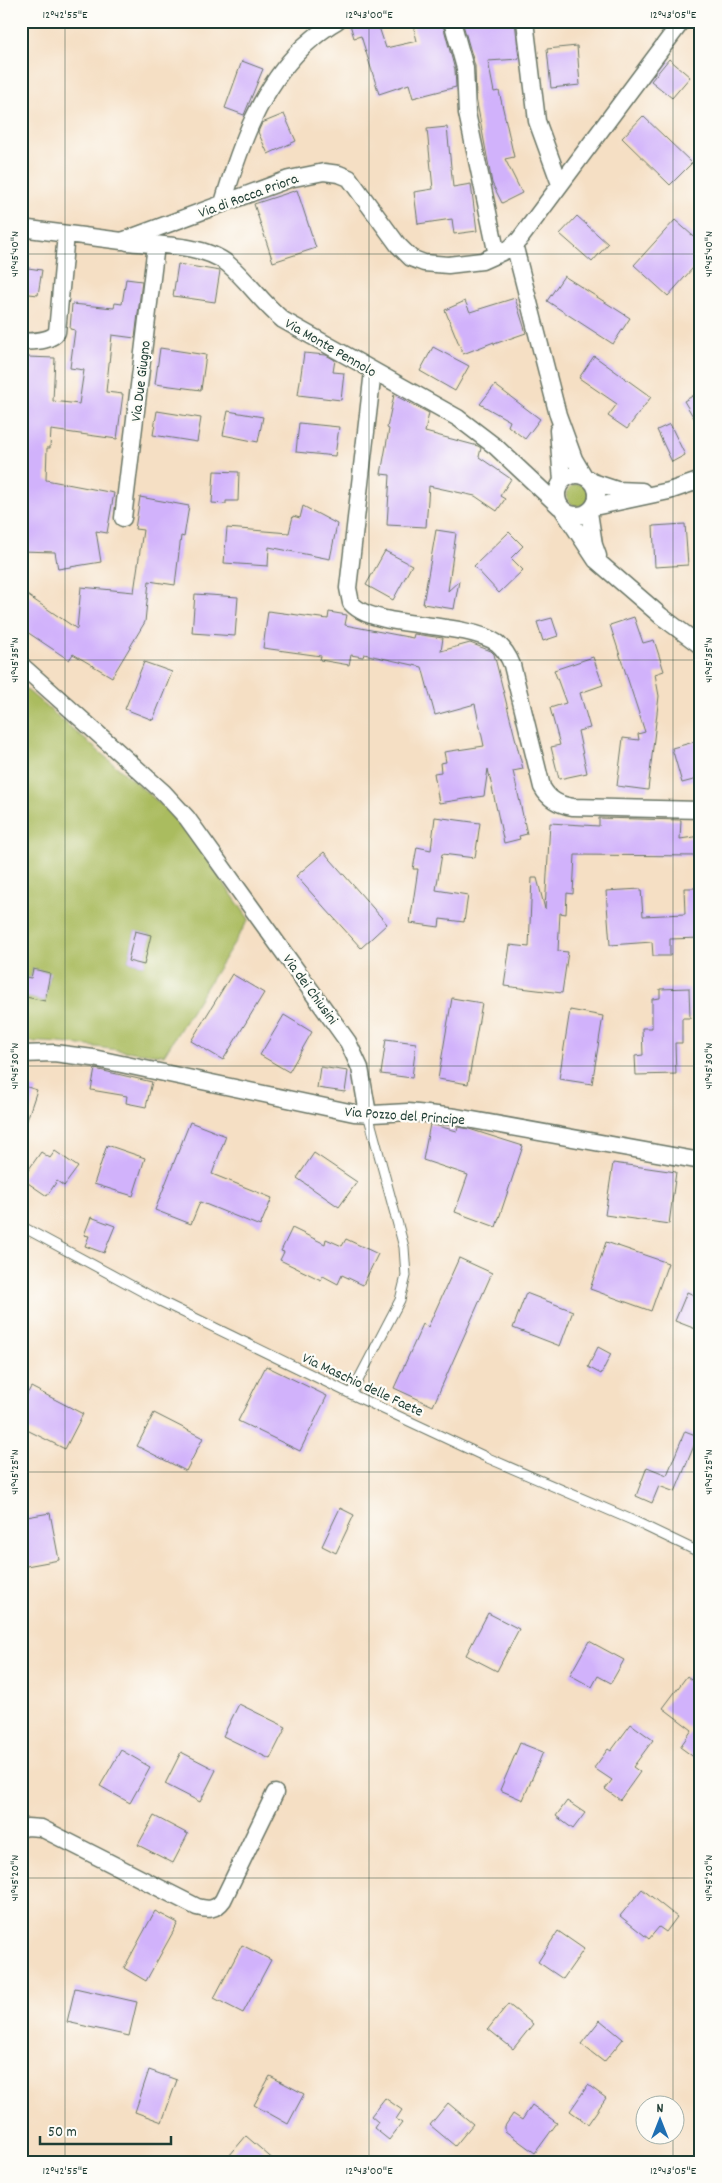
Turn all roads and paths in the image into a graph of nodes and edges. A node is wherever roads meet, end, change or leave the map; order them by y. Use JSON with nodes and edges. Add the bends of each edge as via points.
{"nodes":[{"id":1,"x":337,"y":21,"type":"edge"},
{"id":2,"x":452,"y":21,"type":"edge"},
{"id":3,"x":525,"y":21,"type":"edge"},
{"id":4,"x":682,"y":21,"type":"edge"},
{"id":5,"x":560,"y":184,"type":"junction"},
{"id":6,"x":223,"y":203,"type":"junction"},
{"id":7,"x":21,"y":228,"type":"edge"},
{"id":8,"x":66,"y":234,"type":"junction"},
{"id":9,"x":122,"y":241,"type":"junction"},
{"id":10,"x":514,"y":244,"type":"junction"},
{"id":11,"x":156,"y":245,"type":"junction"},
{"id":12,"x":497,"y":255,"type":"junction"},
{"id":13,"x":21,"y":342,"type":"edge"},
{"id":14,"x":373,"y":371,"type":"junction"},
{"id":15,"x":558,"y":415,"type":"junction"},
{"id":16,"x":511,"y":461,"type":"junction"},
{"id":17,"x":588,"y":479,"type":"junction"},
{"id":18,"x":701,"y":480,"type":"edge"},
{"id":19,"x":560,"y":485,"type":"junction"},
{"id":20,"x":669,"y":491,"type":"junction"},
{"id":21,"x":562,"y":508,"type":"junction"},
{"id":22,"x":591,"y":509,"type":"junction"},
{"id":23,"x":123,"y":518,"type":"dead end"},
{"id":24,"x":614,"y":578,"type":"junction"},
{"id":25,"x":701,"y":646,"type":"edge"},
{"id":26,"x":21,"y":664,"type":"edge"},
{"id":27,"x":701,"y":810,"type":"edge"},
{"id":28,"x":21,"y":1054,"type":"edge"},
{"id":29,"x":368,"y":1114,"type":"junction"},
{"id":30,"x":701,"y":1161,"type":"edge"},
{"id":31,"x":21,"y":1226,"type":"edge"},
{"id":32,"x":351,"y":1394,"type":"junction"},
{"id":33,"x":701,"y":1553,"type":"edge"},
{"id":34,"x":275,"y":1793,"type":"dead end"},
{"id":35,"x":21,"y":1829,"type":"edge"}],
"edges":[{"from":1,"to":6,"type":"street","via":[[322,30],[292,58],[271,86],[242,143]]},
{"from":2,"to":12,"type":"street","via":[[466,74],[466,106]]},
{"from":3,"to":5,"type":"street","via":[[538,121]]},
{"from":4,"to":5,"type":"street","name":"Via di Rocca Priora"},
{"from":5,"to":10,"type":"street","name":"Via di Rocca Priora"},
{"from":6,"to":9,"type":"street","name":"Via di Rocca Priora"},
{"from":6,"to":12,"type":"street","name":"Via di Rocca Priora","via":[[300,176],[335,173],[352,182],[392,238],[411,258],[430,265],[448,265],[473,263]]},
{"from":7,"to":8,"type":"street","name":"Via di Rocca Priora"},
{"from":8,"to":9,"type":"street","name":"Via di Rocca Priora"},
{"from":8,"to":13,"type":"street","via":[[58,332],[49,339]]},
{"from":9,"to":11,"type":"street","name":"Via Monte Pennolo"},
{"from":10,"to":12,"type":"street","name":"Via di Rocca Priora"},
{"from":10,"to":15,"type":"street"},
{"from":11,"to":14,"type":"street","name":"Via Monte Pennolo","via":[[218,257],[283,320]]},
{"from":11,"to":23,"type":"street","name":"Via Due Giugno"},
{"from":14,"to":16,"type":"street","name":"Via Monte Pennolo","via":[[458,418]]},
{"from":14,"to":27,"type":"street","via":[[348,588],[351,603],[368,614],[473,633],[502,648],[512,665],[542,787],[556,802],[573,807]]},
{"from":15,"to":17,"type":"street","via":[[574,459]]},
{"from":15,"to":19,"type":"street"},
{"from":16,"to":19,"type":"street","name":"Via Monte Pennolo"},
{"from":16,"to":21,"type":"street","name":"Via Monte Pennolo"},
{"from":17,"to":19,"type":"street","via":[[572,475]]},
{"from":17,"to":20,"type":"street","via":[[626,491]]},
{"from":17,"to":22,"type":"street","via":[[598,491],[597,502]]},
{"from":18,"to":20,"type":"street"},
{"from":19,"to":21,"type":"street","via":[[557,495]]},
{"from":20,"to":22,"type":"street"},
{"from":21,"to":22,"type":"street","via":[[577,516]]},
{"from":21,"to":24,"type":"street","name":"Via Monte Pennolo","via":[[596,560]]},
{"from":22,"to":24,"type":"street","name":"Via Monte Pennolo","via":[[598,554]]},
{"from":24,"to":25,"type":"street","name":"Via Monte Pennolo"},
{"from":26,"to":29,"type":"street","name":"Via dei Chiusini","via":[[163,792],[199,832],[352,1048],[360,1068]]},
{"from":28,"to":29,"type":"street","name":"Via Pozzo del Principe","via":[[54,1053],[93,1058]]},
{"from":29,"to":30,"type":"street","name":"Via Pozzo del Principe","via":[[408,1112],[456,1117]]},
{"from":29,"to":32,"type":"lane","name":"Via dei Chiusini","via":[[404,1247],[406,1276],[400,1300]]},
{"from":31,"to":32,"type":"lane","name":"Via Maschio delle Faete","via":[[160,1301]]},
{"from":32,"to":33,"type":"lane","name":"Via Maschio delle Faete"},
{"from":34,"to":35,"type":"street","via":[[223,1900],[210,1909],[197,1907],[41,1828]]}]}
